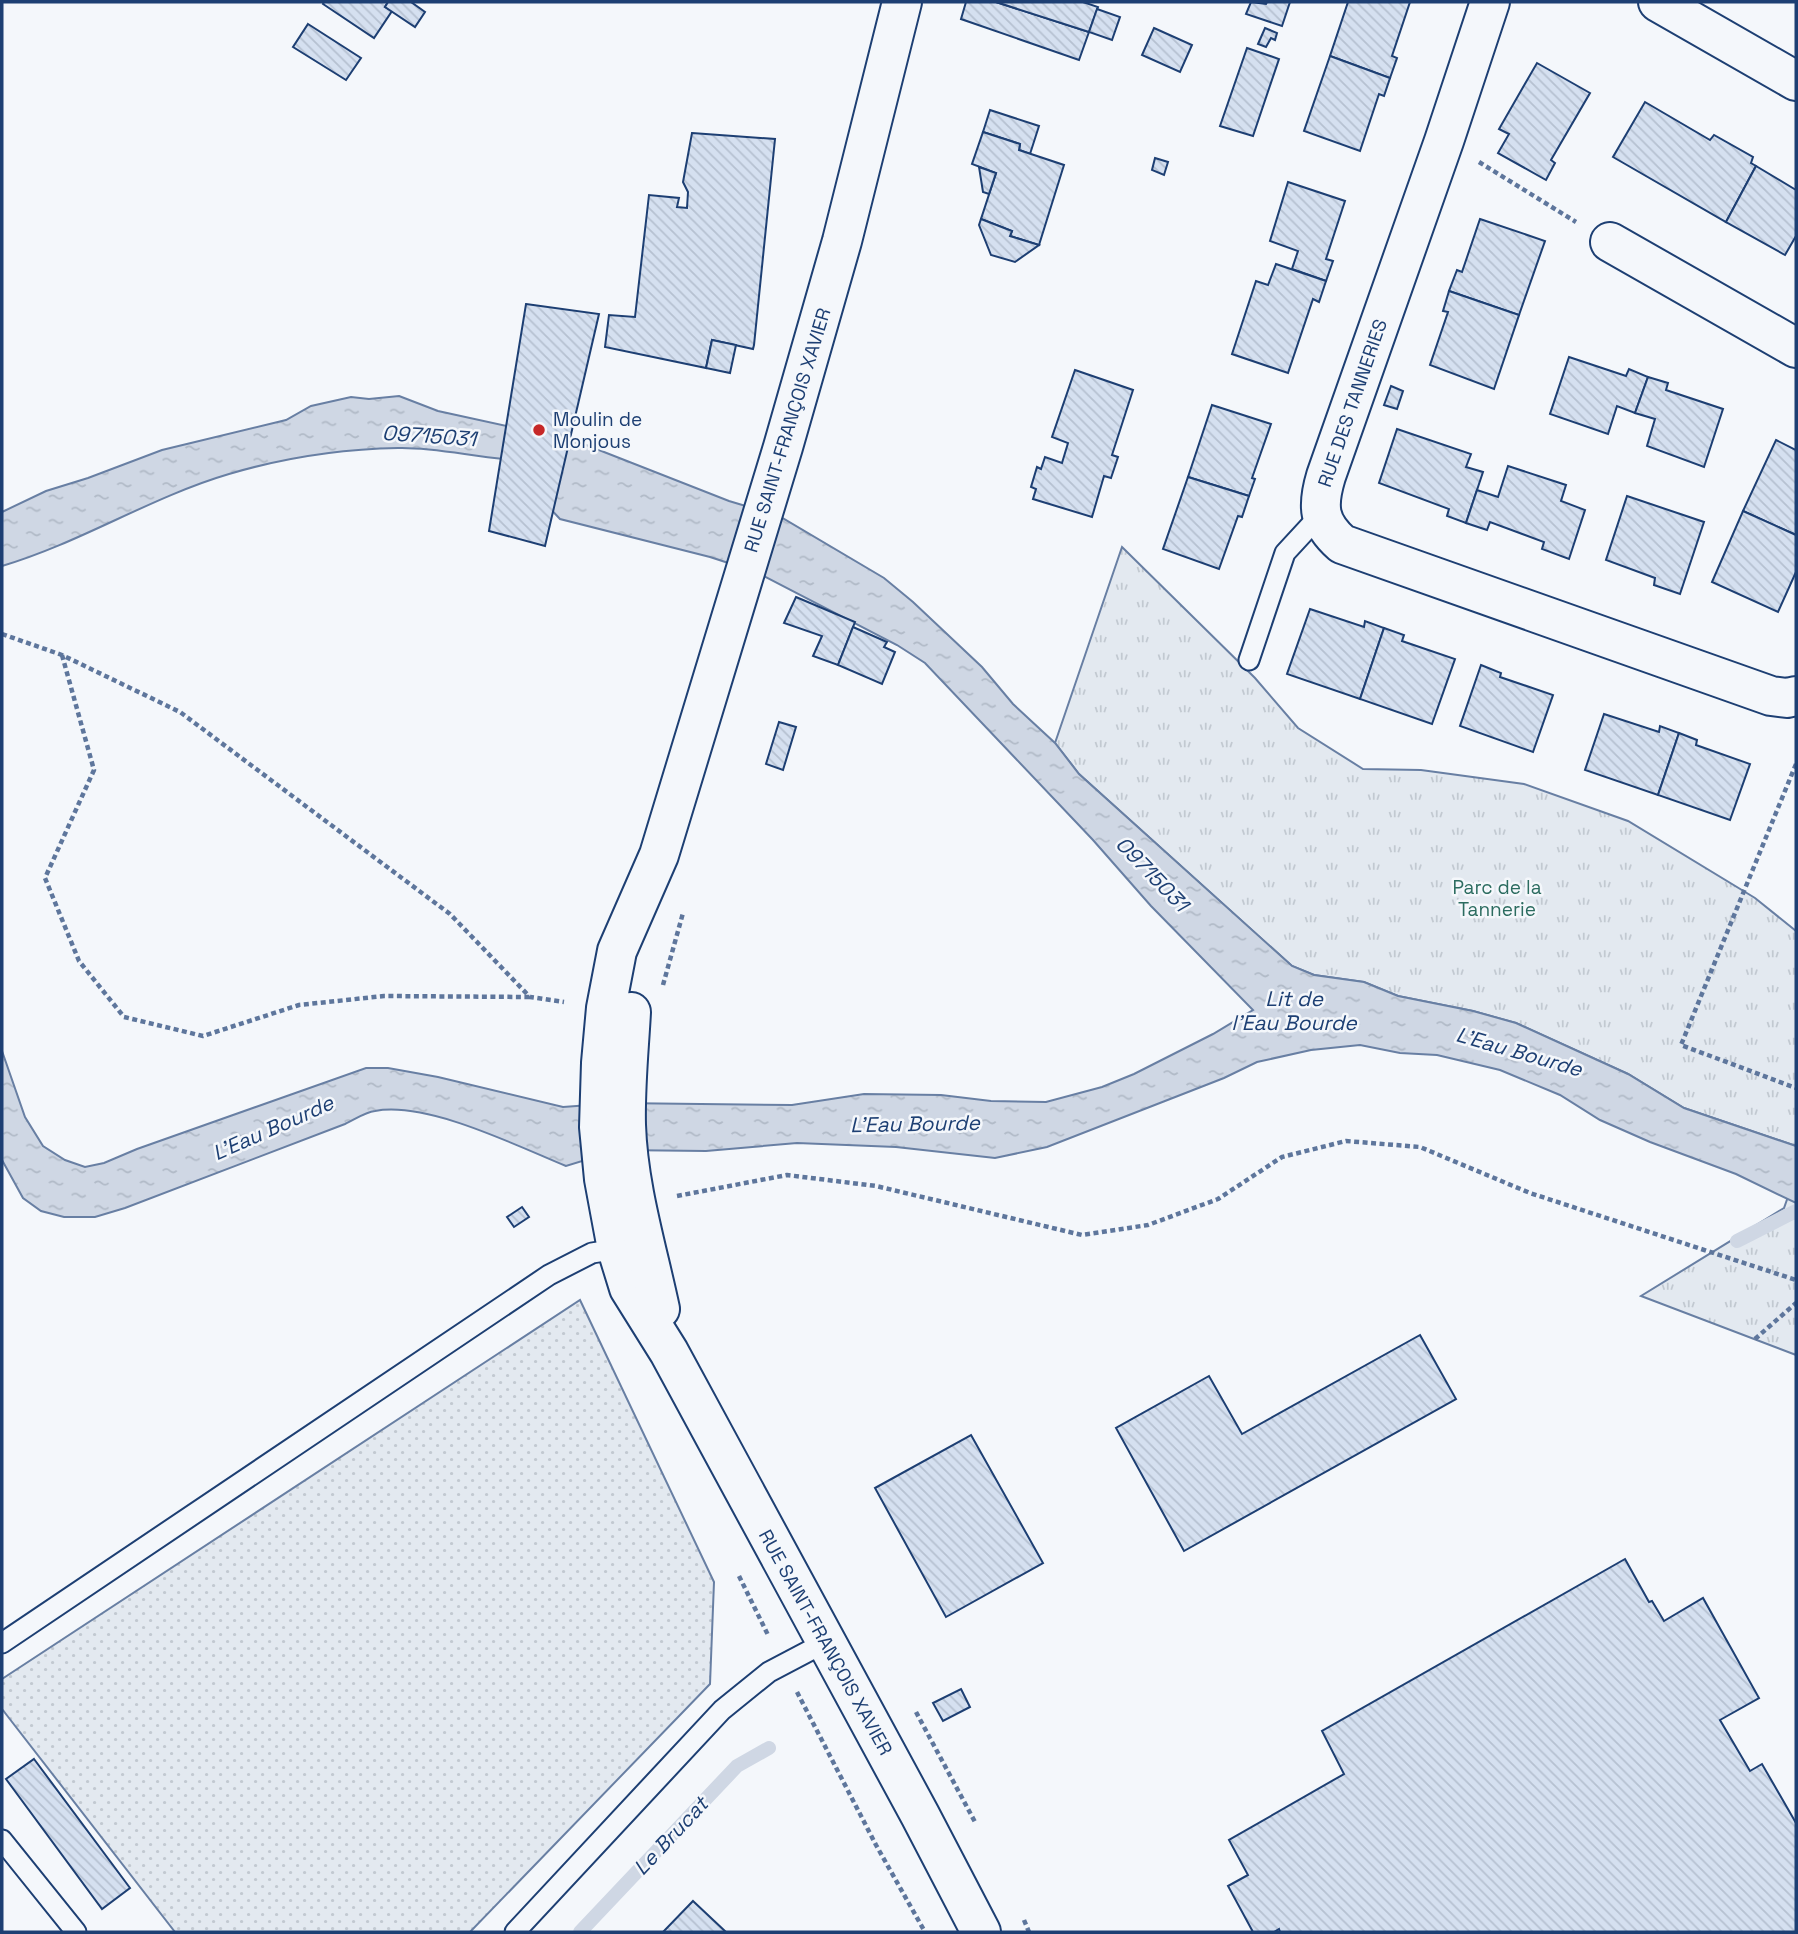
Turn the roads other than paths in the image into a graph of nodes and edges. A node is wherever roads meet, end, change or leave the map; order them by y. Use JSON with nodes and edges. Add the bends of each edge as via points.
{"nodes":[{"id":1,"x":902,"y":2,"type":"edge"},
{"id":2,"x":1490,"y":2,"type":"edge"},
{"id":3,"x":1658,"y":2,"type":"edge"},
{"id":4,"x":1796,"y":80,"type":"edge"},
{"id":5,"x":1610,"y":242,"type":"road end"},
{"id":6,"x":1796,"y":348,"type":"edge"},
{"id":7,"x":1321,"y":514,"type":"junction"},
{"id":8,"x":1249,"y":660,"type":"dead end"},
{"id":9,"x":1796,"y":696,"type":"edge"},
{"id":10,"x":618,"y":1180,"type":"junction"},
{"id":11,"x":617,"y":1249,"type":"junction"},
{"id":12,"x":669,"y":1352,"type":"junction"},
{"id":13,"x":826,"y":1642,"type":"junction"},
{"id":14,"x":2,"y":1643,"type":"edge"},
{"id":15,"x":2,"y":1840,"type":"edge"},
{"id":16,"x":76,"y":1932,"type":"edge"},
{"id":17,"x":515,"y":1932,"type":"edge"},
{"id":18,"x":981,"y":1932,"type":"edge"}],
"edges":[{"from":1,"to":10,"type":"street","name":"RUE SAINT-FRANÇOIS XAVIER","via":[[842,241],[783,447],[659,855],[617,951],[606,1008],[614,1069],[599,1127]]},
{"from":2,"to":7,"type":"street","name":"RUE DES TANNERIES","via":[[1326,476]]},
{"from":3,"to":4,"type":"street"},
{"from":5,"to":6,"type":"street"},
{"from":7,"to":8,"type":"lane","via":[[1285,554]]},
{"from":7,"to":9,"type":"street","name":"RUE DES TANNERIES","via":[[1329,532],[1342,544],[1771,696]]},
{"from":10,"to":11,"type":"street","name":"RUE SAINT-FRANÇOIS XAVIER"},
{"from":10,"to":12,"type":"street","name":"RUE SAINT-FRANÇOIS XAVIER","via":[[644,1244]]},
{"from":11,"to":12,"type":"street","name":"RUE SAINT-FRANÇOIS XAVIER","via":[[629,1288]]},
{"from":11,"to":14,"type":"lane","via":[[592,1252],[549,1275]]},
{"from":12,"to":13,"type":"street","name":"RUE SAINT-FRANÇOIS XAVIER"},
{"from":13,"to":17,"type":"lane","via":[[769,1672],[722,1710]]},
{"from":13,"to":18,"type":"street","name":"RUE SAINT-FRANÇOIS XAVIER"},
{"from":15,"to":16,"type":"lane"}]}
